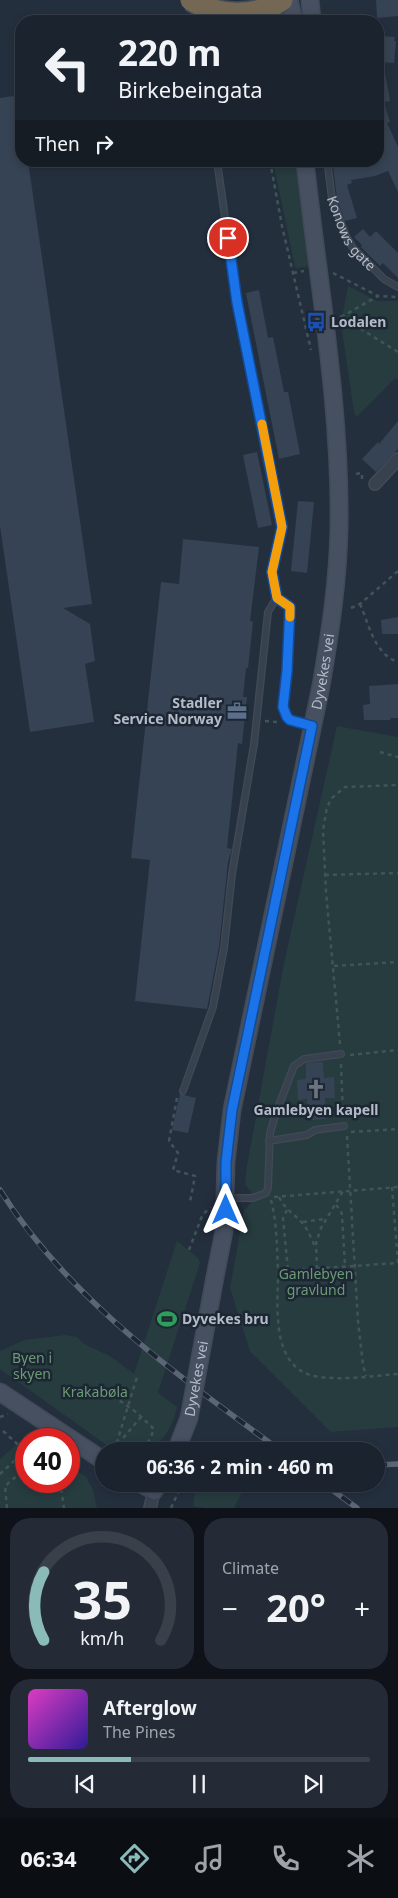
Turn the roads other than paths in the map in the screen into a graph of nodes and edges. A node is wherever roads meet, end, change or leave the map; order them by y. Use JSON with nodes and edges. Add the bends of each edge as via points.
{"nodes":[{"id":1,"x":193,"y":0,"type":"edge"},
{"id":2,"x":282,"y":0,"type":"edge"},
{"id":3,"x":289,"y":0,"type":"edge"},
{"id":4,"x":310,"y":0,"type":"edge"},
{"id":5,"x":197,"y":15,"type":"edge"},
{"id":6,"x":293,"y":15,"type":"edge"},
{"id":7,"x":311,"y":15,"type":"edge"},
{"id":8,"x":218,"y":167,"type":"edge"},
{"id":9,"x":306,"y":167,"type":"edge"},
{"id":10,"x":328,"y":167,"type":"dead end"},
{"id":11,"x":320,"y":270,"type":"joint"},
{"id":12,"x":398,"y":287,"type":"edge"},
{"id":13,"x":398,"y":459,"type":"edge"},
{"id":14,"x":375,"y":484,"type":"dead end"},
{"id":15,"x":277,"y":598,"type":"junction"},
{"id":16,"x":312,"y":726,"type":"junction"},
{"id":17,"x":341,"y":1055,"type":"road end"},
{"id":18,"x":183,"y":1091,"type":"road end"},
{"id":19,"x":344,"y":1126,"type":"dead end"},
{"id":20,"x":269,"y":1142,"type":"junction"},
{"id":21,"x":225,"y":1198,"type":"junction"},
{"id":22,"x":0,"y":1392,"type":"edge"},
{"id":23,"x":180,"y":1442,"type":"edge"},
{"id":24,"x":95,"y":1455,"type":"edge"},
{"id":25,"x":151,"y":1492,"type":"edge"},
{"id":26,"x":150,"y":1508,"type":"edge"}],
"edges":[{"from":1,"to":2,"type":"highway","bridge":true,"via":[[210,9],[230,13],[267,9]]},
{"from":1,"to":5,"type":"lane"},
{"from":3,"to":6,"type":"street"},
{"from":4,"to":7,"type":"street"},
{"from":8,"to":15,"type":"lane","via":[[237,302],[282,527],[272,572]]},
{"from":9,"to":11,"type":"street","name":"Konows gate"},
{"from":10,"to":12,"type":"lane","name":"Konows gate","via":[[332,199],[353,248],[384,279]]},
{"from":11,"to":16,"type":"street","name":"Dyvekes vei","via":[[334,420],[339,527],[332,623]]},
{"from":13,"to":14,"type":"street"},
{"from":15,"to":16,"type":"lane","via":[[290,607],[284,713],[294,722]]},
{"from":15,"to":18,"type":"lane","via":[[268,612],[254,744],[213,1007]]},
{"from":16,"to":21,"type":"street","name":"Dyvekes vei","via":[[232,1110]]},
{"from":17,"to":20,"type":"lane","via":[[304,1059],[294,1066]]},
{"from":19,"to":20,"type":"lane"},
{"from":20,"to":21,"type":"lane","via":[[266,1194],[253,1198]]},
{"from":21,"to":23,"type":"street","name":"Dyvekes vei","bridge":true,"via":[[224,1231],[189,1418]]},
{"from":22,"to":24,"type":"street"},
{"from":25,"to":26,"type":"street"}]}
